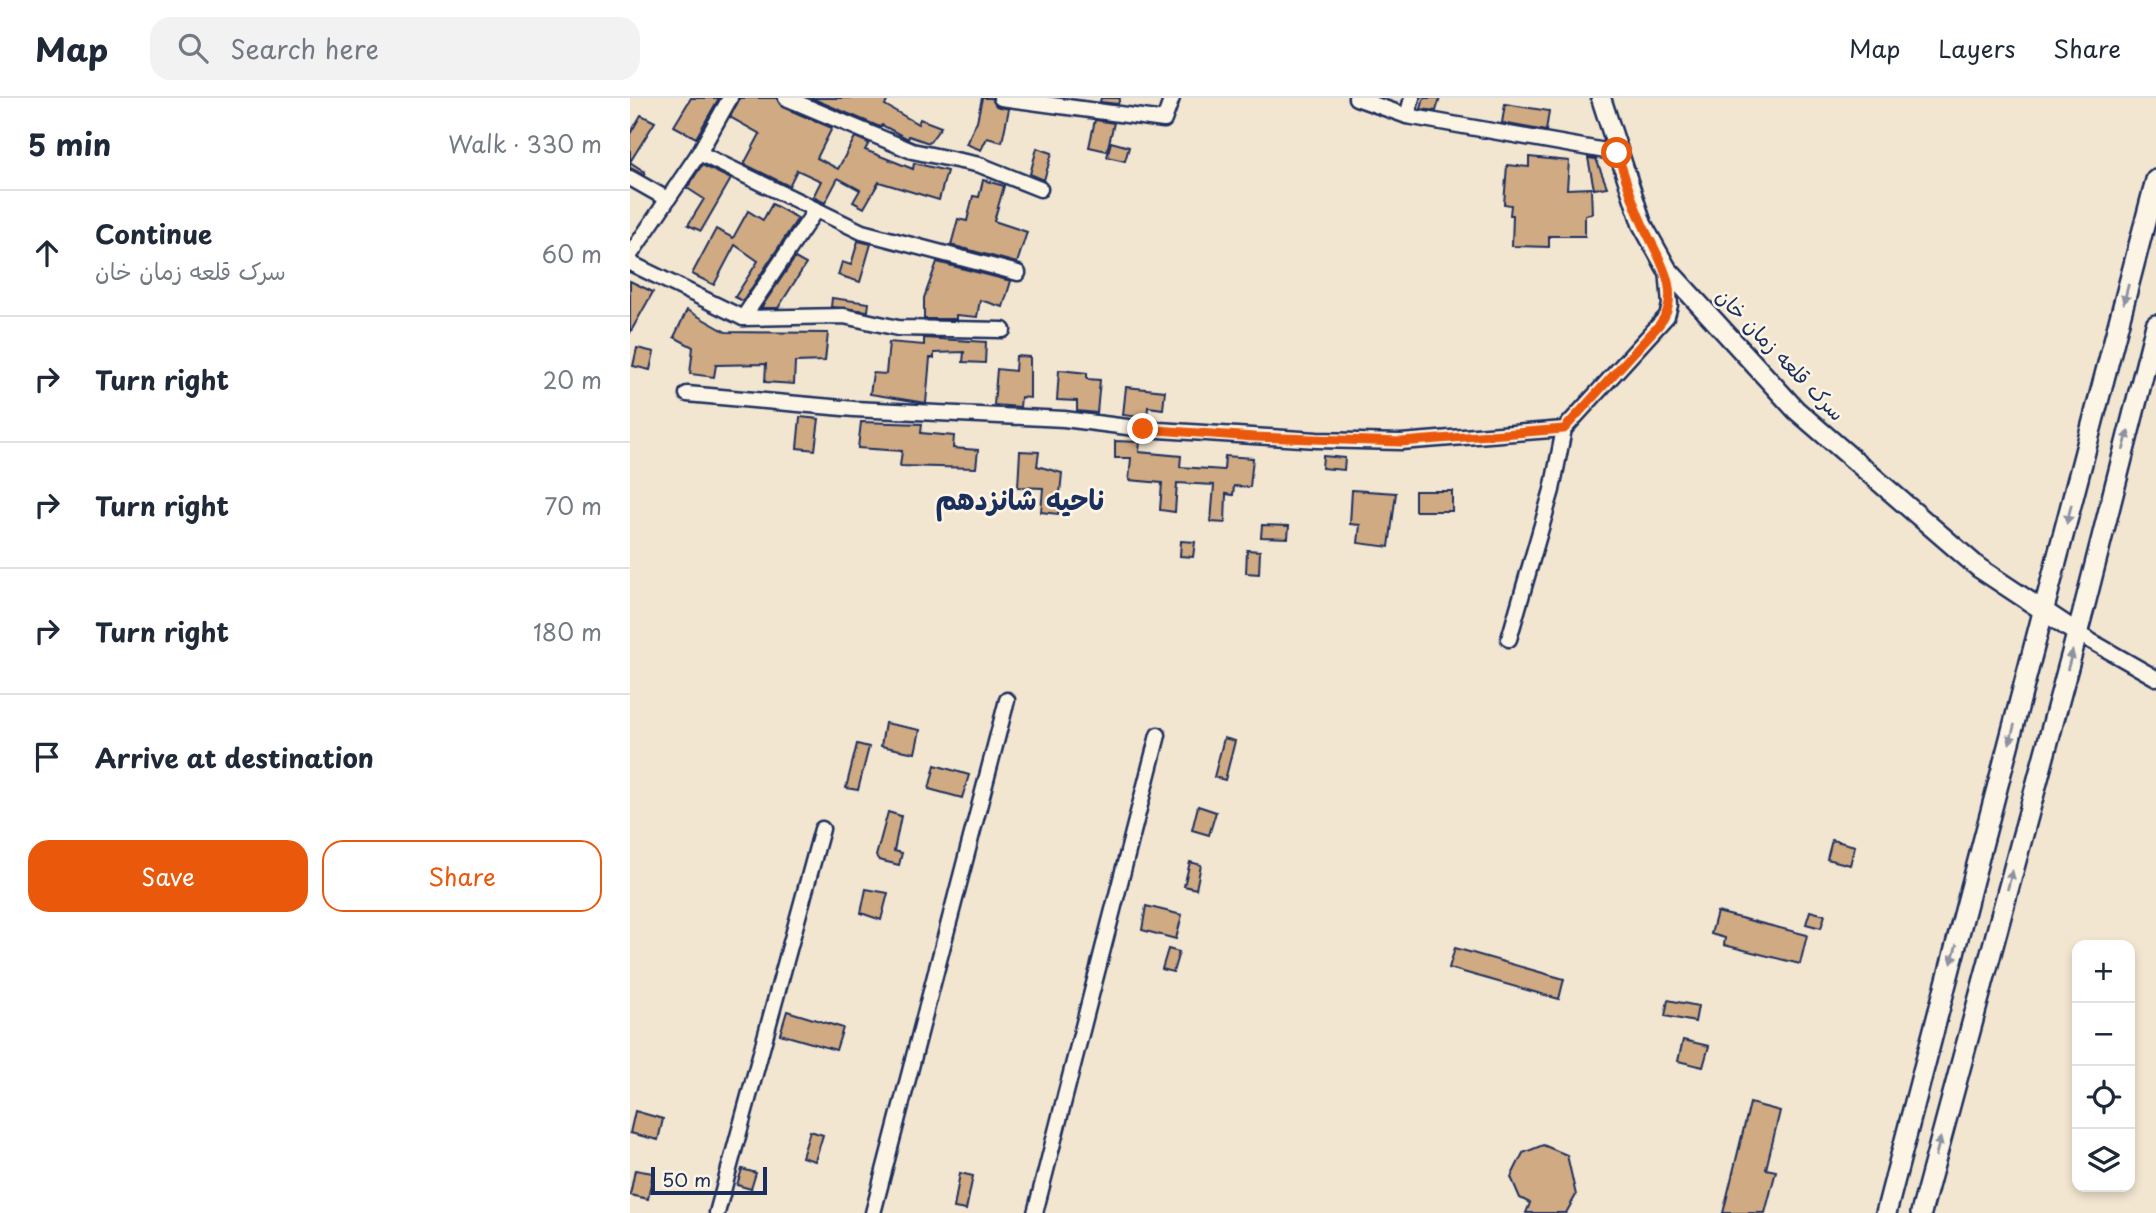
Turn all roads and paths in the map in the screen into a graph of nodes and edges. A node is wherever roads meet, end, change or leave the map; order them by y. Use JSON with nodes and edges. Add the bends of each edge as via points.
{"nodes":[{"id":1,"x":730,"y":98,"type":"edge"},
{"id":2,"x":786,"y":98,"type":"edge"},
{"id":3,"x":1001,"y":98,"type":"edge"},
{"id":4,"x":1172,"y":98,"type":"edge"},
{"id":5,"x":1356,"y":98,"type":"edge"},
{"id":6,"x":1412,"y":98,"type":"edge"},
{"id":7,"x":1601,"y":98,"type":"edge"},
{"id":8,"x":1407,"y":117,"type":"junction"},
{"id":9,"x":699,"y":153,"type":"junction"},
{"id":10,"x":1617,"y":153,"type":"junction"},
{"id":11,"x":630,"y":178,"type":"edge"},
{"id":12,"x":2156,"y":180,"type":"edge"},
{"id":13,"x":1040,"y":189,"type":"dead end"},
{"id":14,"x":667,"y":200,"type":"junction"},
{"id":15,"x":815,"y":211,"type":"junction"},
{"id":16,"x":630,"y":255,"type":"edge"},
{"id":17,"x":630,"y":263,"type":"edge"},
{"id":18,"x":1667,"y":269,"type":"junction"},
{"id":19,"x":1018,"y":273,"type":"dead end"},
{"id":20,"x":743,"y":318,"type":"junction"},
{"id":21,"x":2156,"y":325,"type":"edge"},
{"id":22,"x":1003,"y":330,"type":"dead end"},
{"id":23,"x":687,"y":394,"type":"dead end"},
{"id":24,"x":1564,"y":429,"type":"junction"},
{"id":25,"x":2044,"y":611,"type":"junction"},
{"id":26,"x":2077,"y":633,"type":"junction"},
{"id":27,"x":1509,"y":639,"type":"dead end"},
{"id":28,"x":2156,"y":678,"type":"edge"},
{"id":29,"x":1007,"y":700,"type":"dead end"},
{"id":30,"x":1158,"y":735,"type":"dead end"},
{"id":31,"x":822,"y":829,"type":"dead end"},
{"id":32,"x":717,"y":1213,"type":"edge"},
{"id":33,"x":873,"y":1213,"type":"edge"},
{"id":34,"x":1035,"y":1213,"type":"edge"},
{"id":35,"x":1886,"y":1213,"type":"edge"},
{"id":36,"x":1921,"y":1213,"type":"edge"}],
"edges":[{"from":1,"to":9,"type":"street"},
{"from":2,"to":13,"type":"street","via":[[912,151],[980,165]]},
{"from":3,"to":4,"type":"street","via":[[1164,120]]},
{"from":5,"to":8,"type":"street"},
{"from":6,"to":8,"type":"street"},
{"from":7,"to":10,"type":"street","name":"سرک قلعه زمان خان"},
{"from":8,"to":10,"type":"street"},
{"from":9,"to":14,"type":"street"},
{"from":9,"to":15,"type":"street"},
{"from":10,"to":18,"type":"street","name":"سرک قلعه زمان خان","via":[[1642,224]]},
{"from":11,"to":14,"type":"street"},
{"from":12,"to":25,"type":"main road","one_way":true},
{"from":14,"to":16,"type":"street"},
{"from":15,"to":19,"type":"street","via":[[862,232]]},
{"from":15,"to":20,"type":"street"},
{"from":17,"to":20,"type":"street"},
{"from":18,"to":24,"type":"street","via":[[1667,316]]},
{"from":18,"to":25,"type":"street","name":"سرک قلعه زمان خان","via":[[1796,410],[1979,568]]},
{"from":20,"to":22,"type":"street","via":[[844,316],[898,328]]},
{"from":26,"to":21,"type":"main road","one_way":true},
{"from":23,"to":24,"type":"street","via":[[1317,440],[1401,442]]},
{"from":24,"to":27,"type":"street","via":[[1552,490]]},
{"from":25,"to":26,"type":"street","name":"سرک قلعه زمان خان"},
{"from":25,"to":35,"type":"main road","one_way":true},
{"from":26,"to":28,"type":"street"},
{"from":36,"to":26,"type":"main road","one_way":true},
{"from":29,"to":33,"type":"street"},
{"from":30,"to":34,"type":"street"},
{"from":31,"to":32,"type":"street"}]}
